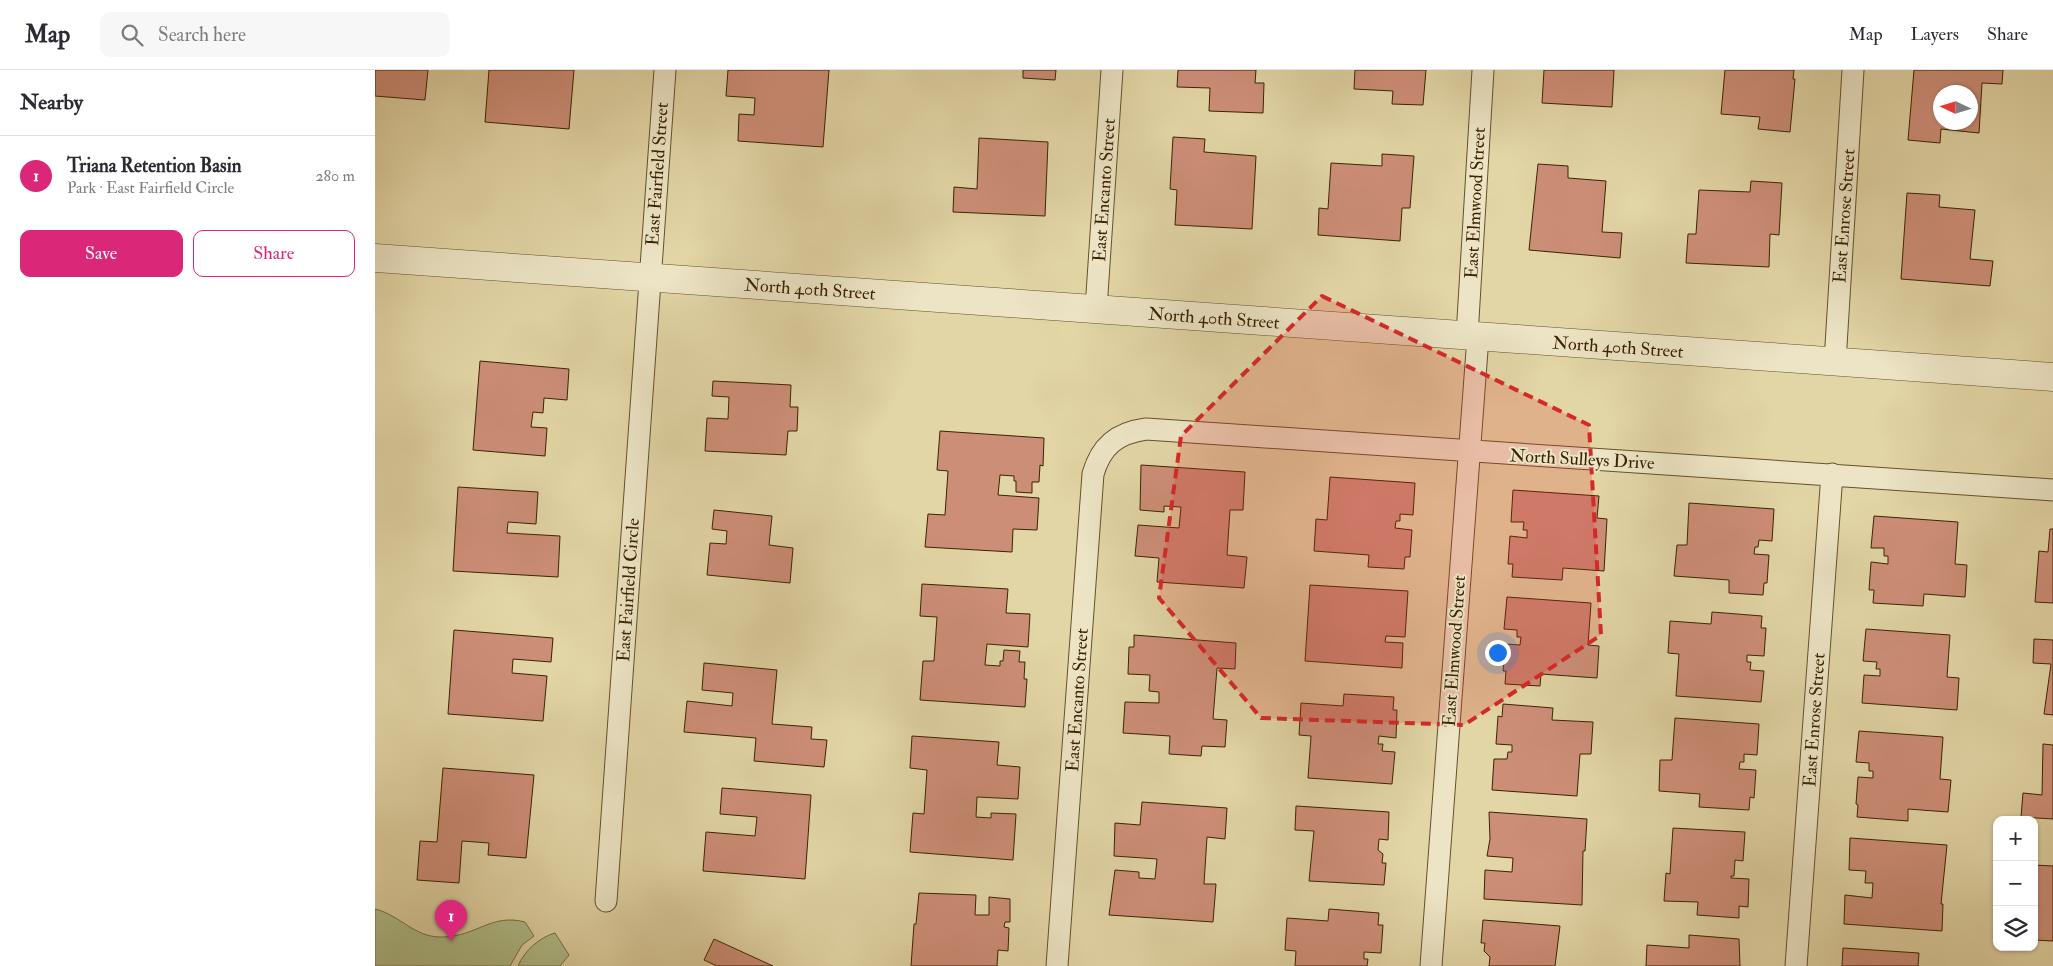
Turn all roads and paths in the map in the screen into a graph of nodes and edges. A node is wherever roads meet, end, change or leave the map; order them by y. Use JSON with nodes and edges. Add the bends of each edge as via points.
{"nodes":[{"id":1,"x":665,"y":70,"type":"edge"},
{"id":2,"x":1112,"y":70,"type":"edge"},
{"id":3,"x":1483,"y":70,"type":"edge"},
{"id":4,"x":1853,"y":70,"type":"edge"},
{"id":5,"x":375,"y":258,"type":"edge"},
{"id":6,"x":649,"y":278,"type":"junction"},
{"id":7,"x":1096,"y":309,"type":"junction"},
{"id":8,"x":1473,"y":336,"type":"junction"},
{"id":9,"x":1835,"y":362,"type":"junction"},
{"id":10,"x":2053,"y":377,"type":"edge"},
{"id":11,"x":1113,"y":439,"type":"joint"},
{"id":12,"x":1469,"y":452,"type":"junction"},
{"id":13,"x":1832,"y":474,"type":"junction"},
{"id":14,"x":2053,"y":490,"type":"edge"},
{"id":15,"x":606,"y":901,"type":"dead end"},
{"id":16,"x":1057,"y":966,"type":"edge"},
{"id":17,"x":1431,"y":966,"type":"edge"},
{"id":18,"x":1796,"y":966,"type":"edge"}],
"edges":[{"from":1,"to":6,"type":"street","name":"East Fairfield Street"},
{"from":2,"to":7,"type":"street","name":"East Encanto Street"},
{"from":3,"to":8,"type":"street","name":"East Elmwood Street"},
{"from":4,"to":9,"type":"street","name":"East Enrose Street"},
{"from":5,"to":6,"type":"street","name":"North 40th Street"},
{"from":6,"to":7,"type":"street","name":"North 40th Street"},
{"from":6,"to":15,"type":"street","name":"East Fairfield Circle"},
{"from":7,"to":8,"type":"street","name":"North 40th Street"},
{"from":8,"to":9,"type":"street","name":"North 40th Street"},
{"from":8,"to":12,"type":"street","name":"East Elmwood Street"},
{"from":9,"to":10,"type":"street","name":"North 40th Street"},
{"from":11,"to":12,"type":"street","name":"North Sulleys Drive","via":[[1124,433],[1146,430]]},
{"from":11,"to":16,"type":"street","name":"East Encanto Street","via":[[1093,474]]},
{"from":12,"to":13,"type":"street","name":"North Sulleys Drive"},
{"from":12,"to":17,"type":"street","name":"East Elmwood Street"},
{"from":13,"to":14,"type":"street","name":"North Sulleys Drive"},
{"from":13,"to":18,"type":"street","name":"East Enrose Street"}]}
